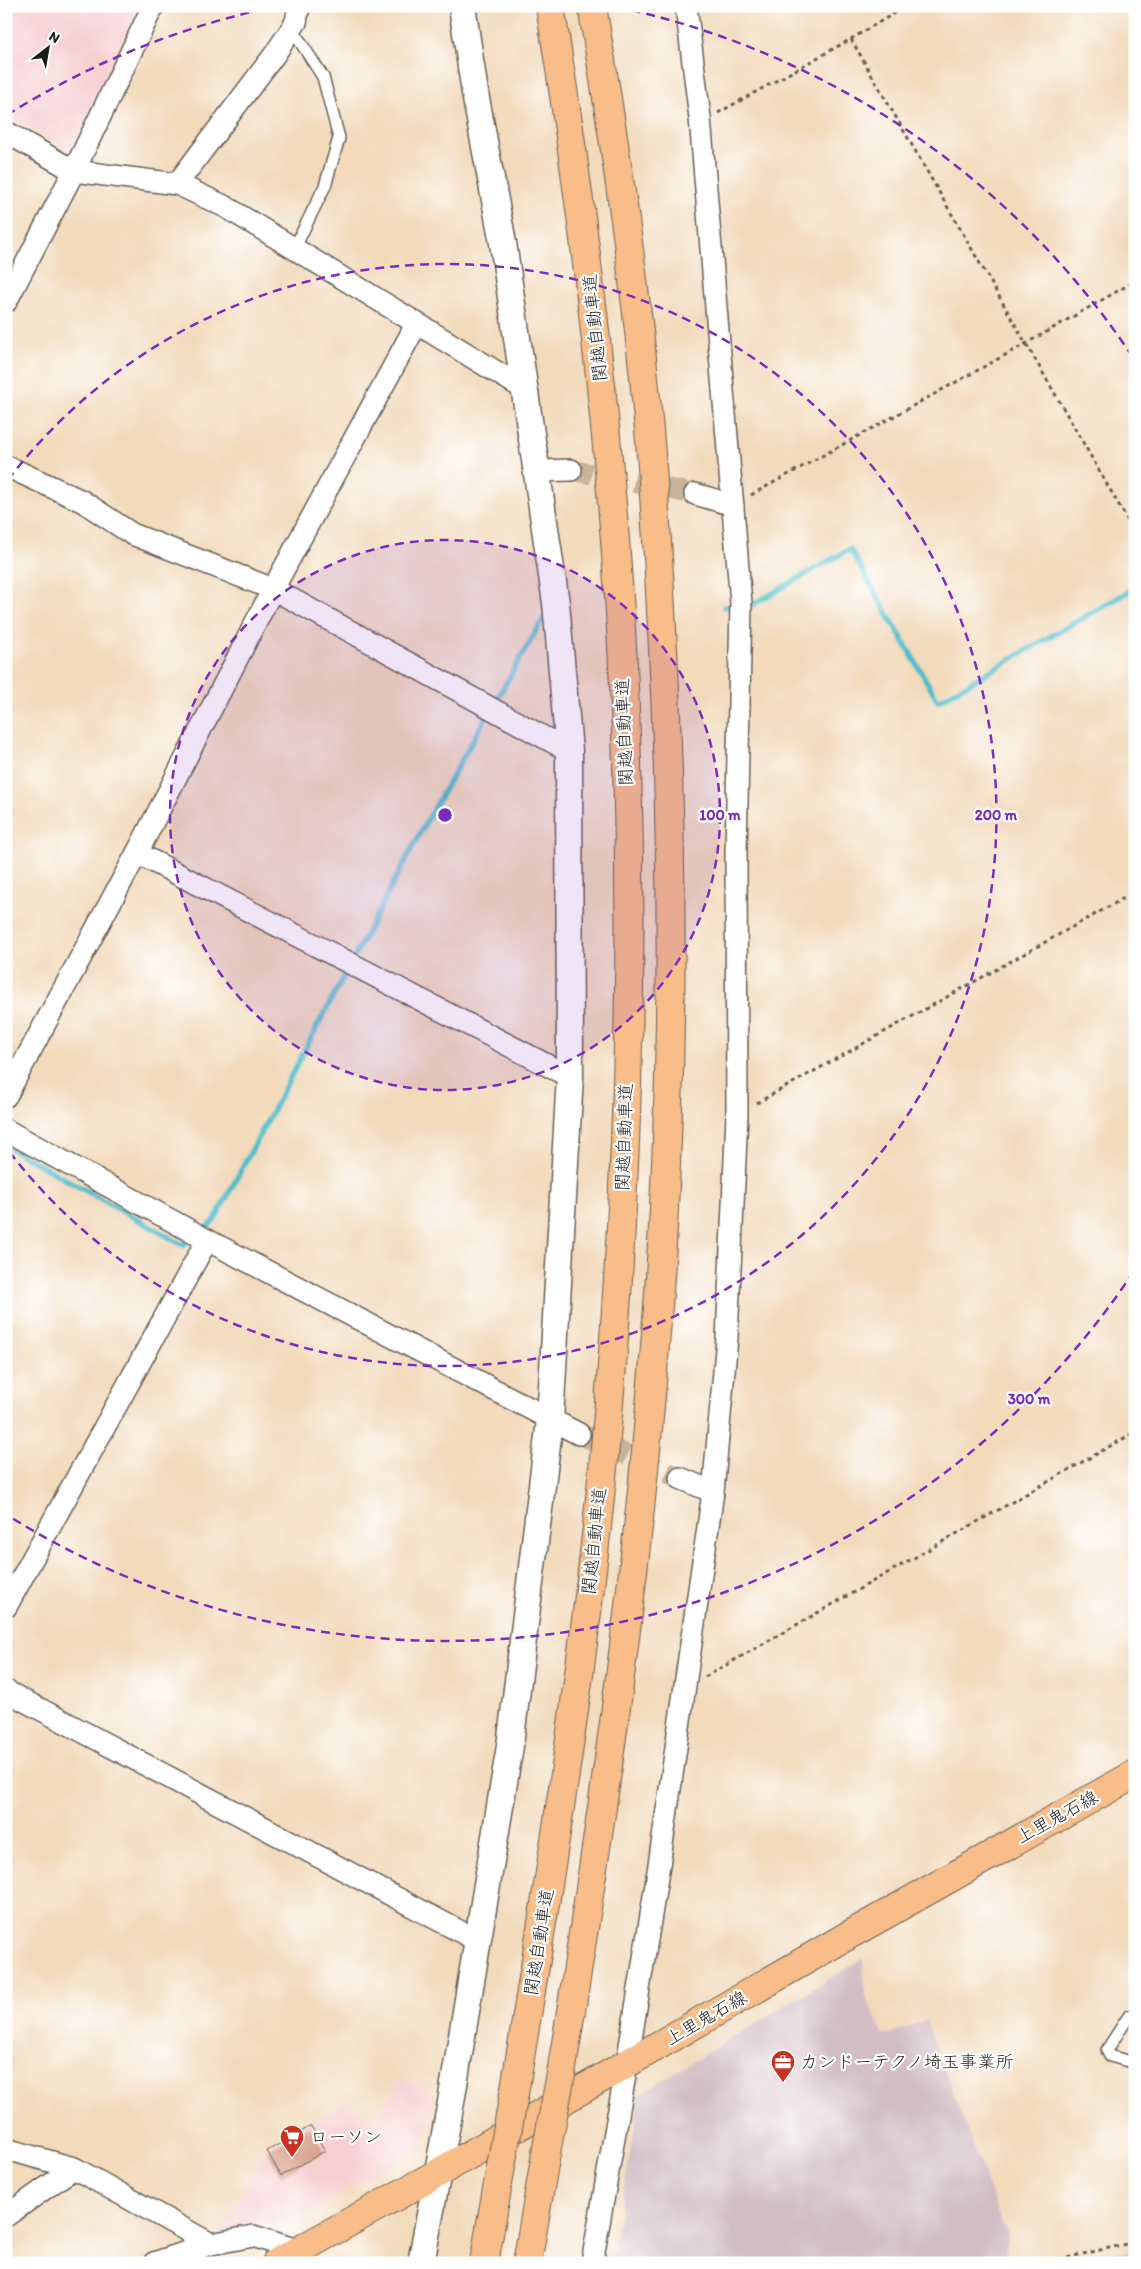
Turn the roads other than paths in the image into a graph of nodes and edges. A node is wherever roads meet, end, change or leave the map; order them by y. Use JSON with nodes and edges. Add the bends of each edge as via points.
{"nodes":[{"id":1,"x":153,"y":6,"type":"edge"},
{"id":2,"x":299,"y":6,"type":"edge"},
{"id":3,"x":462,"y":6,"type":"edge"},
{"id":4,"x":550,"y":6,"type":"edge"},
{"id":5,"x":592,"y":6,"type":"edge"},
{"id":6,"x":686,"y":6,"type":"edge"},
{"id":7,"x":292,"y":29,"type":"junction"},
{"id":8,"x":6,"y":132,"type":"edge"},
{"id":9,"x":74,"y":171,"type":"junction"},
{"id":10,"x":177,"y":184,"type":"junction"},
{"id":11,"x":294,"y":249,"type":"junction"},
{"id":12,"x":6,"y":302,"type":"edge"},
{"id":13,"x":416,"y":325,"type":"junction"},
{"id":14,"x":526,"y":390,"type":"junction"},
{"id":15,"x":6,"y":466,"type":"edge"},
{"id":16,"x":571,"y":470,"type":"tunnel mouth"},
{"id":17,"x":537,"y":471,"type":"junction"},
{"id":18,"x":696,"y":494,"type":"tunnel mouth"},
{"id":19,"x":733,"y":505,"type":"junction"},
{"id":20,"x":273,"y":589,"type":"junction"},
{"id":21,"x":569,"y":751,"type":"junction"},
{"id":22,"x":137,"y":853,"type":"junction"},
{"id":23,"x":570,"y":1077,"type":"junction"},
{"id":24,"x":6,"y":1096,"type":"edge"},
{"id":25,"x":6,"y":1130,"type":"edge"},
{"id":26,"x":207,"y":1240,"type":"junction"},
{"id":27,"x":550,"y":1420,"type":"junction"},
{"id":28,"x":579,"y":1434,"type":"tunnel mouth"},
{"id":29,"x":680,"y":1478,"type":"tunnel mouth"},
{"id":30,"x":712,"y":1492,"type":"junction"},
{"id":31,"x":6,"y":1606,"type":"edge"},
{"id":32,"x":6,"y":1691,"type":"edge"},
{"id":33,"x":1135,"y":1774,"type":"edge"},
{"id":34,"x":478,"y":1941,"type":"junction"},
{"id":35,"x":1135,"y":2015,"type":"edge"},
{"id":36,"x":1135,"y":2062,"type":"edge"},
{"id":37,"x":627,"y":2064,"type":"junction"},
{"id":38,"x":6,"y":2149,"type":"edge"},
{"id":39,"x":74,"y":2168,"type":"junction"},
{"id":40,"x":438,"y":2173,"type":"junction"},
{"id":41,"x":6,"y":2216,"type":"edge"},
{"id":42,"x":210,"y":2244,"type":"junction"},
{"id":43,"x":287,"y":2256,"type":"edge"},
{"id":44,"x":154,"y":2263,"type":"edge"},
{"id":45,"x":421,"y":2263,"type":"edge"},
{"id":46,"x":484,"y":2263,"type":"edge"},
{"id":47,"x":527,"y":2263,"type":"edge"},
{"id":48,"x":592,"y":2263,"type":"edge"}],
"edges":[{"from":1,"to":9,"type":"street"},
{"from":2,"to":7,"type":"street"},
{"from":3,"to":14,"type":"street"},
{"from":4,"to":46,"type":"main road","name":"関越自動車道","bridge":true,"via":[[588,258],[616,545],[628,833],[624,1170],[614,1344],[597,1527],[571,1733],[544,1914]]},
{"from":5,"to":47,"type":"main road","bridge":true,"via":[[610,110],[648,418],[666,701],[671,1006],[655,1357],[639,1520],[610,1750],[561,2074]]},
{"from":6,"to":19,"type":"street","via":[[700,118]]},
{"from":7,"to":10,"type":"street"},
{"from":7,"to":11,"type":"lane","via":[[323,77],[339,138],[325,186]]},
{"from":8,"to":9,"type":"street"},
{"from":9,"to":10,"type":"street"},
{"from":9,"to":12,"type":"street"},
{"from":10,"to":11,"type":"street","via":[[226,207]]},
{"from":11,"to":13,"type":"street"},
{"from":13,"to":14,"type":"street"},
{"from":13,"to":20,"type":"street"},
{"from":14,"to":17,"type":"street"},
{"from":15,"to":20,"type":"street","via":[[82,502],[132,534]]},
{"from":16,"to":17,"type":"street"},
{"from":17,"to":21,"type":"street","via":[[556,603]]},
{"from":18,"to":19,"type":"street"},
{"from":19,"to":30,"type":"street","via":[[741,603],[736,853],[737,1115],[727,1338]]},
{"from":20,"to":21,"type":"street"},
{"from":20,"to":22,"type":"street"},
{"from":21,"to":23,"type":"street"},
{"from":22,"to":23,"type":"street"},
{"from":22,"to":24,"type":"street"},
{"from":23,"to":27,"type":"street"},
{"from":25,"to":26,"type":"street"},
{"from":26,"to":27,"type":"street"},
{"from":26,"to":31,"type":"street"},
{"from":27,"to":28,"type":"street"},
{"from":27,"to":34,"type":"street","via":[[510,1746]]},
{"from":29,"to":30,"type":"street"},
{"from":30,"to":37,"type":"street"},
{"from":32,"to":34,"type":"street"},
{"from":33,"to":37,"type":"main road","name":"上里鬼石線"},
{"from":34,"to":40,"type":"street"},
{"from":35,"to":36,"type":"lane","via":[[1129,2016],[1106,2050],[1110,2056]]},
{"from":37,"to":40,"type":"main road","name":"上里鬼石線"},
{"from":37,"to":48,"type":"street"},
{"from":38,"to":39,"type":"street"},
{"from":39,"to":41,"type":"street"},
{"from":39,"to":42,"type":"street"},
{"from":40,"to":43,"type":"main road","name":"上里鬼石線"},
{"from":40,"to":45,"type":"street"},
{"from":42,"to":43,"type":"street","via":[[253,2236]]},
{"from":42,"to":44,"type":"street"}]}
